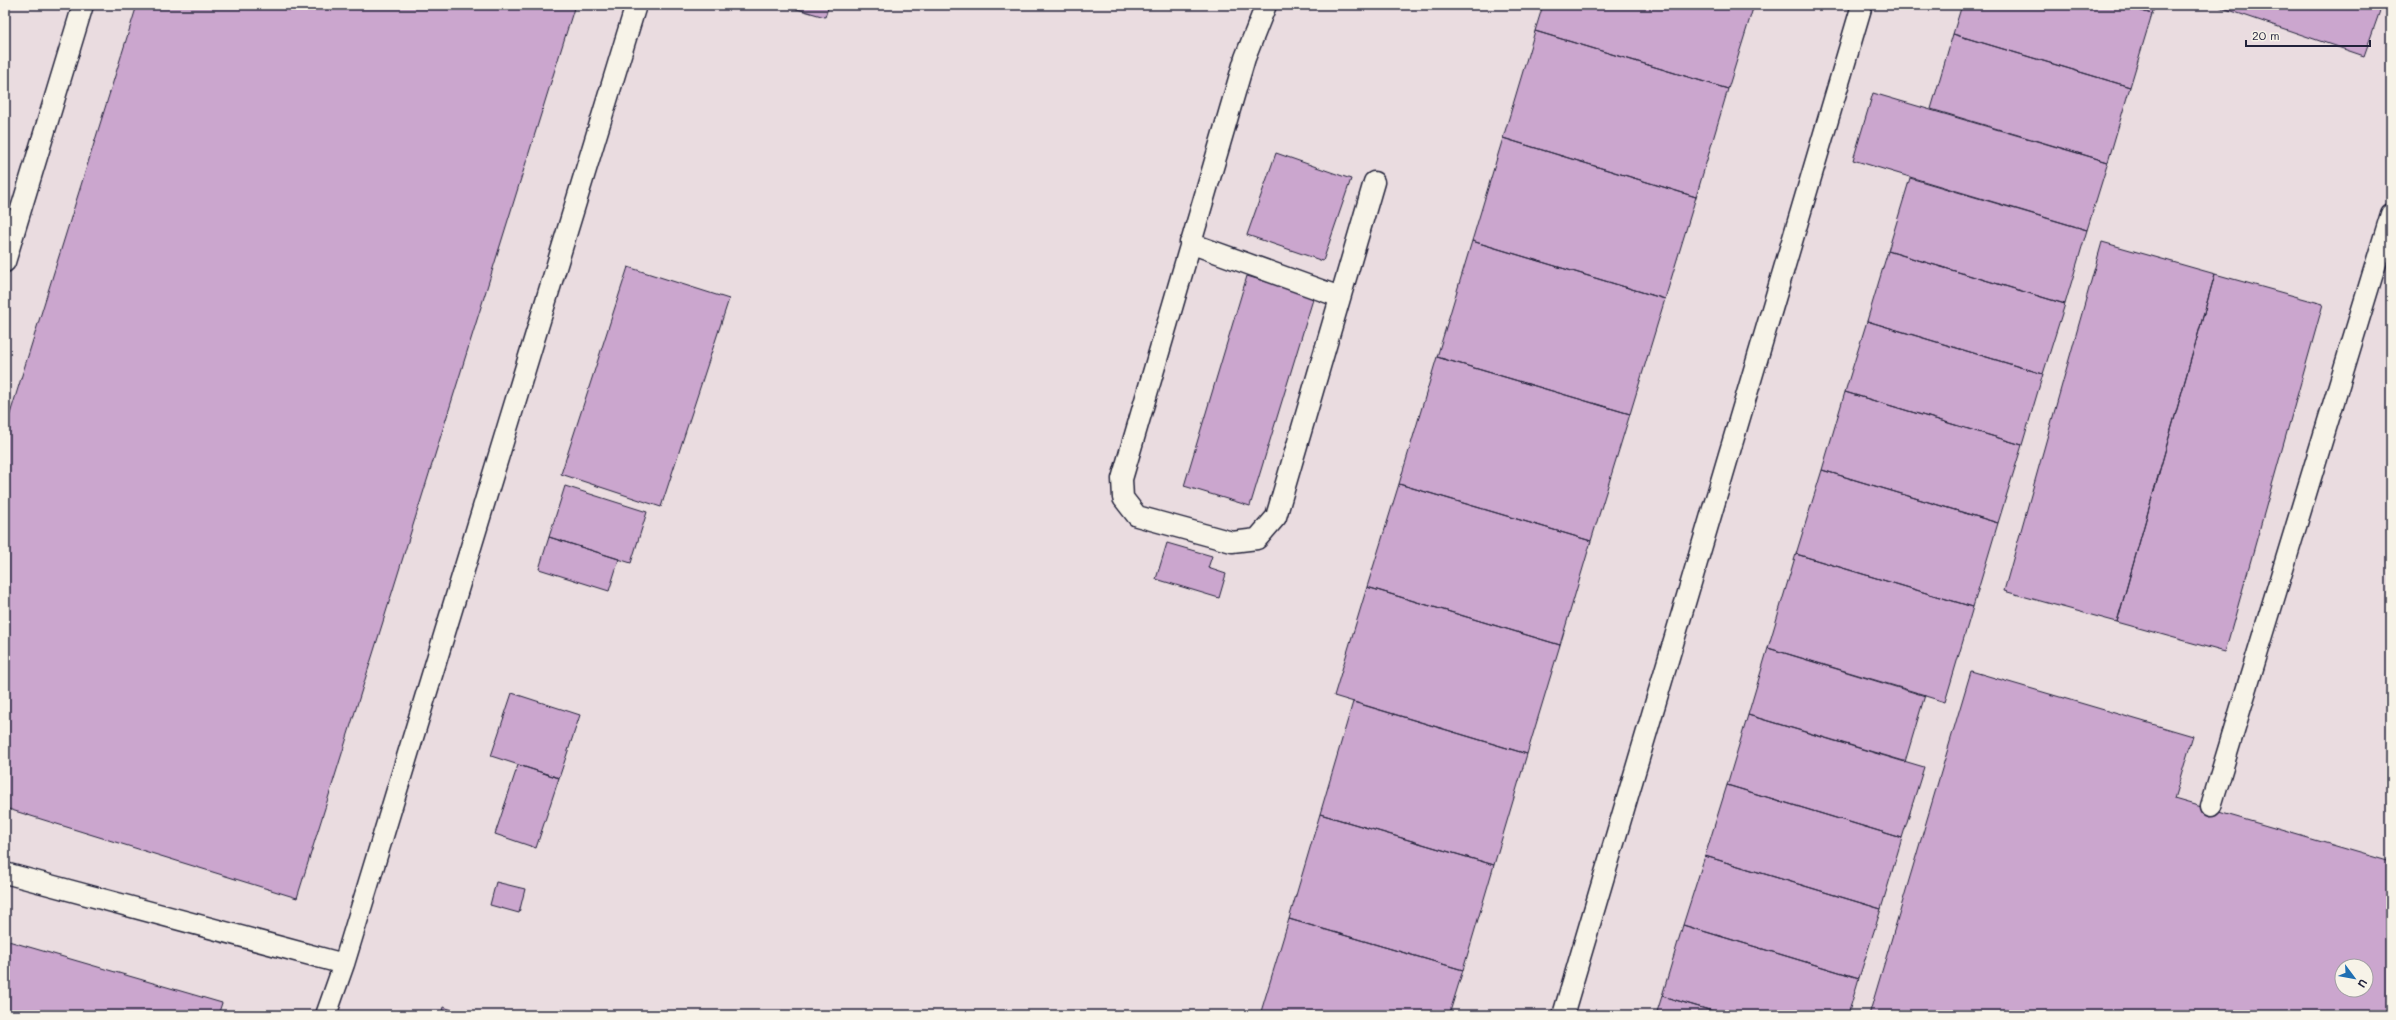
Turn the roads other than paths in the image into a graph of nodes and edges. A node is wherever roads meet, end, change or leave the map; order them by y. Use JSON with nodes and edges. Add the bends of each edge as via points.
{"nodes":[{"id":1,"x":83,"y":5,"type":"edge"},
{"id":2,"x":636,"y":5,"type":"edge"},
{"id":3,"x":1266,"y":5,"type":"edge"},
{"id":4,"x":1862,"y":5,"type":"edge"},
{"id":5,"x":1374,"y":182,"type":"dead end"},
{"id":6,"x":2391,"y":214,"type":"edge"},
{"id":7,"x":1190,"y":243,"type":"junction"},
{"id":8,"x":5,"y":262,"type":"edge"},
{"id":9,"x":1340,"y":297,"type":"junction"},
{"id":10,"x":2211,"y":806,"type":"dead end"},
{"id":11,"x":5,"y":873,"type":"edge"},
{"id":12,"x":344,"y":964,"type":"junction"},
{"id":13,"x":326,"y":1015,"type":"edge"},
{"id":14,"x":1563,"y":1015,"type":"edge"}],
"edges":[{"from":1,"to":8,"type":"lane"},
{"from":2,"to":12,"type":"lane"},
{"from":3,"to":7,"type":"lane","via":[[1244,58]]},
{"from":4,"to":14,"type":"lane"},
{"from":5,"to":9,"type":"lane"},
{"from":6,"to":10,"type":"lane"},
{"from":7,"to":9,"type":"lane"},
{"from":7,"to":9,"type":"lane","via":[[1122,479],[1123,498],[1137,516],[1232,542],[1257,539],[1276,517]]},
{"from":11,"to":12,"type":"lane"},
{"from":12,"to":13,"type":"lane"}]}
